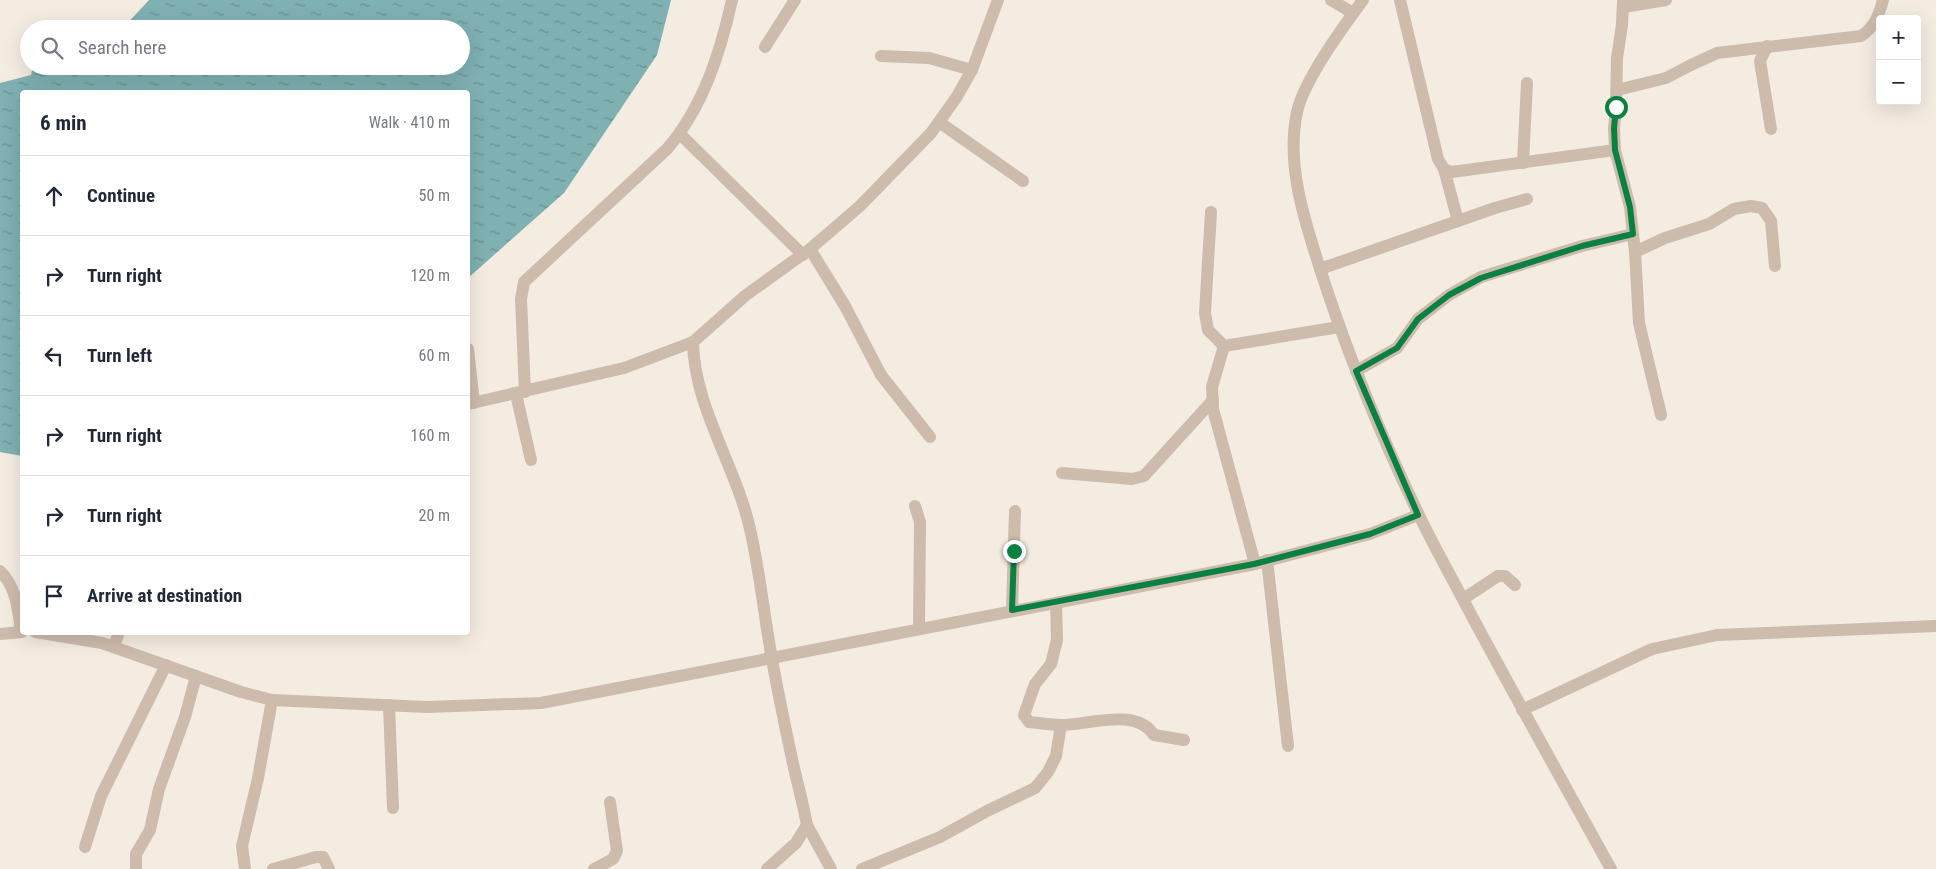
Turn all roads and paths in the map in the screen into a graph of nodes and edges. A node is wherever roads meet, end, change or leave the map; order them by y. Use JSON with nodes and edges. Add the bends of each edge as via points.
{"nodes":[{"id":1,"x":732,"y":0,"type":"edge"},
{"id":2,"x":795,"y":0,"type":"edge"},
{"id":3,"x":998,"y":0,"type":"edge"},
{"id":4,"x":1330,"y":0,"type":"edge"},
{"id":5,"x":1363,"y":0,"type":"edge"},
{"id":6,"x":1400,"y":0,"type":"edge"},
{"id":7,"x":1666,"y":0,"type":"edge"},
{"id":8,"x":1883,"y":0,"type":"edge"},
{"id":9,"x":1623,"y":4,"type":"edge"},
{"id":10,"x":1353,"y":13,"type":"junction"},
{"id":11,"x":1767,"y":46,"type":"junction"},
{"id":12,"x":765,"y":47,"type":"dead end"},
{"id":13,"x":881,"y":56,"type":"dead end"},
{"id":14,"x":972,"y":70,"type":"junction"},
{"id":15,"x":1527,"y":83,"type":"dead end"},
{"id":16,"x":1617,"y":90,"type":"junction"},
{"id":17,"x":939,"y":122,"type":"junction"},
{"id":18,"x":1771,"y":129,"type":"dead end"},
{"id":19,"x":680,"y":134,"type":"junction"},
{"id":20,"x":1615,"y":150,"type":"junction"},
{"id":21,"x":1523,"y":163,"type":"junction"},
{"id":22,"x":1444,"y":169,"type":"junction"},
{"id":23,"x":1023,"y":180,"type":"dead end"},
{"id":24,"x":1527,"y":199,"type":"dead end"},
{"id":25,"x":1211,"y":212,"type":"dead end"},
{"id":26,"x":1458,"y":220,"type":"junction"},
{"id":27,"x":1633,"y":234,"type":"junction"},
{"id":28,"x":806,"y":252,"type":"junction"},
{"id":29,"x":1635,"y":252,"type":"junction"},
{"id":30,"x":1775,"y":266,"type":"dead end"},
{"id":31,"x":1320,"y":269,"type":"junction"},
{"id":32,"x":1339,"y":327,"type":"junction"},
{"id":33,"x":693,"y":342,"type":"junction"},
{"id":34,"x":1224,"y":346,"type":"junction"},
{"id":35,"x":1356,"y":371,"type":"junction"},
{"id":36,"x":470,"y":385,"type":"edge"},
{"id":37,"x":521,"y":393,"type":"junction"},
{"id":38,"x":1212,"y":400,"type":"junction"},
{"id":39,"x":471,"y":403,"type":"edge"},
{"id":40,"x":1661,"y":415,"type":"dead end"},
{"id":41,"x":930,"y":437,"type":"dead end"},
{"id":42,"x":531,"y":460,"type":"dead end"},
{"id":43,"x":1062,"y":473,"type":"dead end"},
{"id":44,"x":915,"y":506,"type":"dead end"},
{"id":45,"x":1015,"y":511,"type":"dead end"},
{"id":46,"x":1418,"y":515,"type":"junction"},
{"id":47,"x":1260,"y":562,"type":"junction"},
{"id":48,"x":0,"y":571,"type":"edge"},
{"id":49,"x":1515,"y":585,"type":"dead end"},
{"id":50,"x":1463,"y":599,"type":"junction"},
{"id":51,"x":1056,"y":602,"type":"junction"},
{"id":52,"x":1012,"y":610,"type":"junction"},
{"id":53,"x":20,"y":620,"type":"edge"},
{"id":54,"x":1936,"y":626,"type":"edge"},
{"id":55,"x":919,"y":630,"type":"junction"},
{"id":56,"x":20,"y":632,"type":"edge"},
{"id":57,"x":0,"y":634,"type":"edge"},
{"id":58,"x":53,"y":635,"type":"edge"},
{"id":59,"x":117,"y":635,"type":"edge"},
{"id":60,"x":114,"y":647,"type":"junction"},
{"id":61,"x":772,"y":659,"type":"junction"},
{"id":62,"x":166,"y":666,"type":"junction"},
{"id":63,"x":196,"y":676,"type":"junction"},
{"id":64,"x":272,"y":700,"type":"junction"},
{"id":65,"x":389,"y":705,"type":"junction"},
{"id":66,"x":1522,"y":710,"type":"junction"},
{"id":67,"x":1061,"y":725,"type":"junction"},
{"id":68,"x":1184,"y":740,"type":"dead end"},
{"id":69,"x":1288,"y":746,"type":"dead end"},
{"id":70,"x":610,"y":802,"type":"dead end"},
{"id":71,"x":393,"y":808,"type":"dead end"},
{"id":72,"x":807,"y":825,"type":"junction"},
{"id":73,"x":85,"y":847,"type":"dead end"},
{"id":74,"x":136,"y":869,"type":"edge"},
{"id":75,"x":245,"y":869,"type":"edge"},
{"id":76,"x":274,"y":869,"type":"edge"},
{"id":77,"x":330,"y":869,"type":"edge"},
{"id":78,"x":594,"y":869,"type":"edge"},
{"id":79,"x":767,"y":869,"type":"edge"},
{"id":80,"x":831,"y":869,"type":"edge"},
{"id":81,"x":862,"y":869,"type":"edge"},
{"id":82,"x":1611,"y":869,"type":"edge"}],
"edges":[{"from":1,"to":19,"type":"street","via":[[710,77]]},
{"from":2,"to":12,"type":"street"},
{"from":3,"to":14,"type":"street"},
{"from":4,"to":10,"type":"street"},
{"from":5,"to":10,"type":"street"},
{"from":6,"to":22,"type":"street","via":[[1438,160]]},
{"from":7,"to":9,"type":"street"},
{"from":8,"to":11,"type":"street","via":[[1872,27],[1861,36]]},
{"from":9,"to":16,"type":"street"},
{"from":10,"to":31,"type":"street","via":[[1313,77],[1297,112],[1293,148],[1297,184]]},
{"from":11,"to":16,"type":"street","via":[[1717,54],[1666,78]]},
{"from":11,"to":18,"type":"street","via":[[1760,61]]},
{"from":13,"to":14,"type":"street","via":[[929,58]]},
{"from":14,"to":17,"type":"street"},
{"from":15,"to":21,"type":"street"},
{"from":16,"to":20,"type":"street"},
{"from":17,"to":23,"type":"street"},
{"from":17,"to":28,"type":"street","via":[[860,206]]},
{"from":19,"to":28,"type":"street"},
{"from":19,"to":37,"type":"street","via":[[524,282],[521,299]]},
{"from":20,"to":21,"type":"street"},
{"from":20,"to":27,"type":"street","via":[[1630,207]]},
{"from":21,"to":22,"type":"street","via":[[1452,172]]},
{"from":22,"to":26,"type":"street"},
{"from":24,"to":26,"type":"street"},
{"from":25,"to":34,"type":"street","via":[[1204,313],[1208,330]]},
{"from":26,"to":31,"type":"street"},
{"from":27,"to":29,"type":"street"},
{"from":27,"to":35,"type":"street","via":[[1582,246],[1481,278],[1449,295],[1418,319],[1397,348]]},
{"from":28,"to":33,"type":"street","via":[[746,295]]},
{"from":28,"to":41,"type":"street","via":[[845,306],[882,375]]},
{"from":29,"to":30,"type":"street","via":[[1709,224],[1734,209],[1751,206],[1762,208],[1771,221]]},
{"from":29,"to":40,"type":"street","via":[[1639,323]]},
{"from":31,"to":32,"type":"street"},
{"from":32,"to":34,"type":"street"},
{"from":32,"to":35,"type":"street"},
{"from":33,"to":37,"type":"street","via":[[624,368]]},
{"from":33,"to":61,"type":"street","via":[[693,363],[706,407],[750,528]]},
{"from":34,"to":38,"type":"street","via":[[1212,387]]},
{"from":35,"to":46,"type":"street"},
{"from":36,"to":39,"type":"street"},
{"from":37,"to":39,"type":"street"},
{"from":37,"to":42,"type":"street"},
{"from":38,"to":43,"type":"street","via":[[1144,476],[1132,480]]},
{"from":38,"to":47,"type":"street"},
{"from":44,"to":55,"type":"street","via":[[920,522]]},
{"from":45,"to":52,"type":"street"},
{"from":46,"to":47,"type":"street","via":[[1370,534]]},
{"from":46,"to":50,"type":"street"},
{"from":47,"to":51,"type":"street"},
{"from":47,"to":69,"type":"street"},
{"from":48,"to":53,"type":"street","via":[[13,589]]},
{"from":49,"to":50,"type":"street","via":[[1504,576],[1498,576]]},
{"from":50,"to":66,"type":"street"},
{"from":51,"to":52,"type":"street"},
{"from":51,"to":67,"type":"street","via":[[1057,640],[1051,664],[1035,684],[1024,715],[1029,722]]},
{"from":52,"to":55,"type":"street"},
{"from":54,"to":66,"type":"street","via":[[1717,635],[1652,649]]},
{"from":55,"to":61,"type":"street"},
{"from":56,"to":57,"type":"street"},
{"from":58,"to":60,"type":"street"},
{"from":59,"to":60,"type":"street"},
{"from":60,"to":62,"type":"street"},
{"from":61,"to":65,"type":"street","via":[[541,703]]},
{"from":61,"to":72,"type":"street"},
{"from":62,"to":63,"type":"street"},
{"from":62,"to":73,"type":"street","via":[[101,796]]},
{"from":63,"to":64,"type":"street"},
{"from":63,"to":74,"type":"street","via":[[186,717],[159,789],[150,830],[136,854]]},
{"from":64,"to":65,"type":"street"},
{"from":64,"to":75,"type":"street","via":[[242,846]]},
{"from":65,"to":71,"type":"street"},
{"from":66,"to":82,"type":"street"},
{"from":67,"to":68,"type":"street","via":[[1112,720],[1139,722],[1148,726],[1154,735]]},
{"from":67,"to":81,"type":"street","via":[[1056,756],[1035,788],[940,837]]},
{"from":70,"to":78,"type":"street","via":[[617,851],[613,859]]},
{"from":72,"to":79,"type":"street","via":[[796,843]]},
{"from":72,"to":80,"type":"street"},
{"from":76,"to":77,"type":"street","via":[[316,857],[323,857]]}]}
